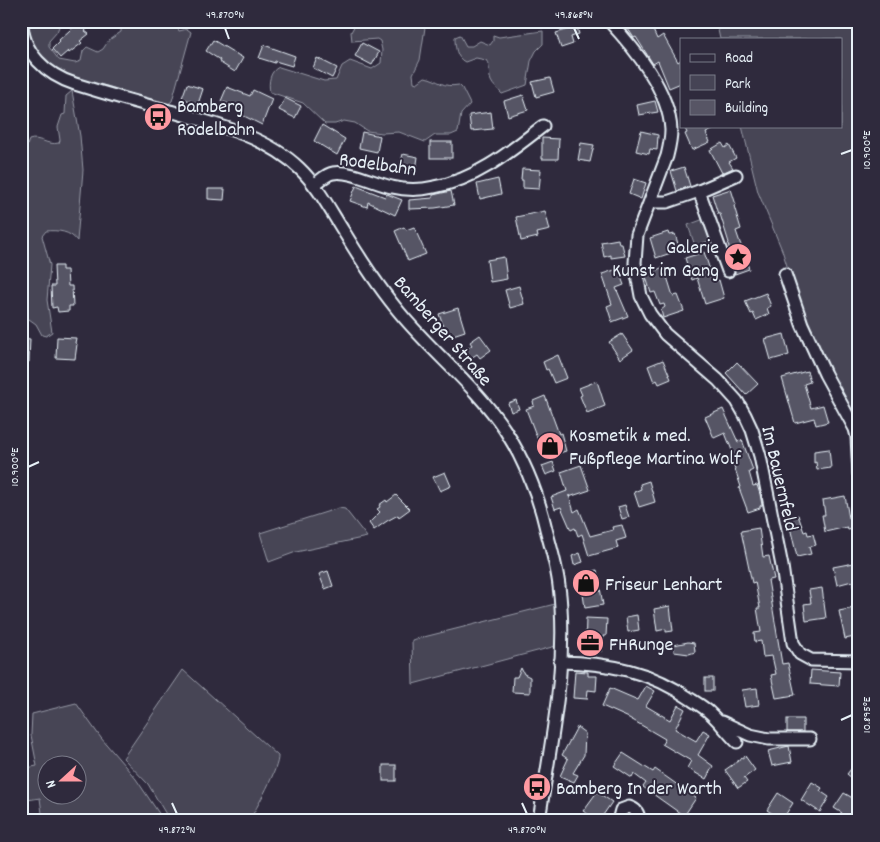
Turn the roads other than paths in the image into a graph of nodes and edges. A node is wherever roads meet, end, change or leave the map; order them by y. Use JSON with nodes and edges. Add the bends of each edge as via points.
{"nodes":[{"id":1,"x":22,"y":21,"type":"edge"},
{"id":2,"x":609,"y":21,"type":"edge"},
{"id":3,"x":543,"y":126,"type":"dead end"},
{"id":4,"x":736,"y":175,"type":"dead end"},
{"id":5,"x":314,"y":185,"type":"junction"},
{"id":6,"x":699,"y":191,"type":"junction"},
{"id":7,"x":650,"y":202,"type":"junction"},
{"id":8,"x":728,"y":271,"type":"dead end"},
{"id":9,"x":785,"y":274,"type":"dead end"},
{"id":10,"x":859,"y":474,"type":"edge"},
{"id":11,"x":859,"y":661,"type":"edge"},
{"id":12,"x":560,"y":662,"type":"junction"},
{"id":13,"x":716,"y":719,"type":"junction"},
{"id":14,"x":810,"y":739,"type":"dead end"},
{"id":15,"x":737,"y":742,"type":"dead end"},
{"id":16,"x":539,"y":821,"type":"edge"},
{"id":17,"x":618,"y":821,"type":"edge"},
{"id":18,"x":639,"y":821,"type":"edge"}],
"edges":[{"from":1,"to":5,"type":"street","name":"Bamberger Straße","via":[[24,36],[32,53],[58,78],[212,124],[263,143],[294,163]]},
{"from":2,"to":7,"type":"street","name":"Im Bauernfeld","via":[[650,74],[668,113],[670,143]]},
{"from":3,"to":5,"type":"street","name":"Rodelbahn","via":[[487,167],[434,187],[393,188],[339,173],[328,175]]},
{"from":4,"to":6,"type":"street"},
{"from":5,"to":12,"type":"street","name":"Bamberger Straße","via":[[394,306],[493,414],[524,465],[544,518],[557,571]]},
{"from":6,"to":7,"type":"street","via":[[667,202]]},
{"from":6,"to":8,"type":"street"},
{"from":7,"to":11,"type":"street","name":"Im Bauernfeld","via":[[636,243],[635,263],[641,296],[660,328],[718,380],[737,401],[749,422],[760,456],[796,650],[812,660]]},
{"from":9,"to":10,"type":"street","via":[[802,324],[855,429]]},
{"from":12,"to":13,"type":"street","via":[[594,663],[648,676],[676,689]]},
{"from":12,"to":16,"type":"street","name":"Bamberger Straße"},
{"from":13,"to":14,"type":"street","via":[[769,739]]},
{"from":13,"to":15,"type":"street"},
{"from":17,"to":18,"type":"street","via":[[621,810],[629,807],[638,813]]}]}
